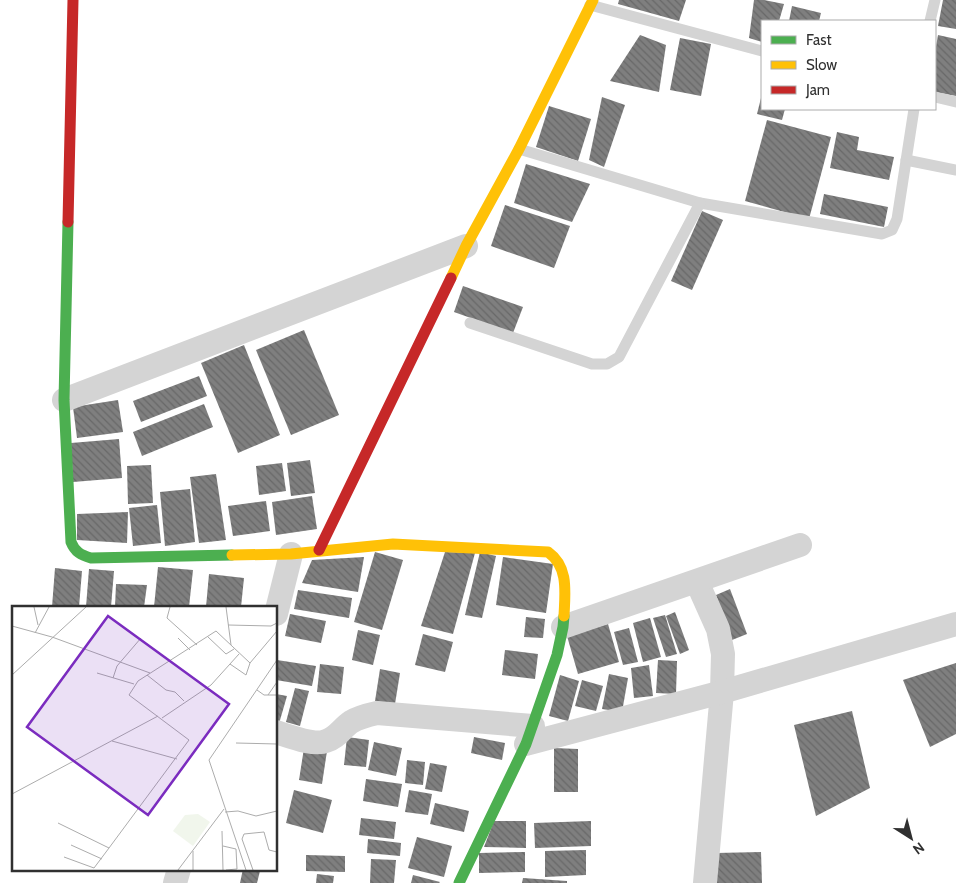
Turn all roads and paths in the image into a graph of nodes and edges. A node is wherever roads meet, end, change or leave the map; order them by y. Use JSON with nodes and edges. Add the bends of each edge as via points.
{"nodes":[{"id":1,"x":73,"y":0,"type":"edge"},
{"id":2,"x":934,"y":0,"type":"edge"},
{"id":3,"x":591,"y":3,"type":"edge"},
{"id":4,"x":930,"y":20,"type":"edge"},
{"id":5,"x":761,"y":51,"type":"edge"},
{"id":6,"x":936,"y":96,"type":"edge"},
{"id":7,"x":956,"y":102,"type":"edge"},
{"id":8,"x":914,"y":110,"type":"edge"},
{"id":9,"x":519,"y":149,"type":"junction"},
{"id":10,"x":906,"y":160,"type":"junction"},
{"id":11,"x":956,"y":170,"type":"edge"},
{"id":12,"x":700,"y":203,"type":"junction"},
{"id":13,"x":466,"y":246,"type":"junction"},
{"id":14,"x":470,"y":323,"type":"dead end"},
{"id":15,"x":64,"y":400,"type":"junction"},
{"id":16,"x":800,"y":545,"type":"dead end"},
{"id":17,"x":319,"y":550,"type":"junction"},
{"id":18,"x":292,"y":554,"type":"junction"},
{"id":19,"x":697,"y":582,"type":"junction"},
{"id":20,"x":278,"y":606,"type":"edge"},
{"id":21,"x":956,"y":624,"type":"edge"},
{"id":22,"x":563,"y":627,"type":"junction"},
{"id":23,"x":722,"y":692,"type":"junction"},
{"id":24,"x":278,"y":733,"type":"edge"},
{"id":25,"x":530,"y":735,"type":"junction"},
{"id":26,"x":179,"y":870,"type":"edge"},
{"id":27,"x":175,"y":883,"type":"edge"},
{"id":28,"x":459,"y":883,"type":"edge"},
{"id":29,"x":706,"y":883,"type":"edge"}],
"edges":[{"from":1,"to":15,"type":"street"},
{"from":2,"to":4,"type":"lane"},
{"from":3,"to":5,"type":"lane"},
{"from":3,"to":9,"type":"street"},
{"from":6,"to":7,"type":"lane"},
{"from":8,"to":10,"type":"lane"},
{"from":9,"to":12,"type":"lane"},
{"from":9,"to":13,"type":"street"},
{"from":10,"to":11,"type":"lane"},
{"from":10,"to":12,"type":"lane","via":[[897,219],[892,230],[882,234]]},
{"from":12,"to":14,"type":"lane","via":[[619,357],[607,364],[592,364]]},
{"from":13,"to":15,"type":"street"},
{"from":13,"to":17,"type":"street"},
{"from":15,"to":18,"type":"street","via":[[71,542],[80,555],[91,558]]},
{"from":16,"to":19,"type":"street"},
{"from":17,"to":18,"type":"street"},
{"from":17,"to":22,"type":"street","via":[[393,544],[548,552],[556,558],[565,584]]},
{"from":18,"to":20,"type":"street"},
{"from":19,"to":22,"type":"street"},
{"from":19,"to":23,"type":"street","via":[[722,641]]},
{"from":21,"to":23,"type":"street"},
{"from":22,"to":25,"type":"street"},
{"from":23,"to":25,"type":"street"},
{"from":23,"to":29,"type":"street"},
{"from":24,"to":25,"type":"street","via":[[310,742],[325,742],[338,735],[350,722],[377,713]]},
{"from":25,"to":28,"type":"street"},
{"from":26,"to":27,"type":"street"}]}
